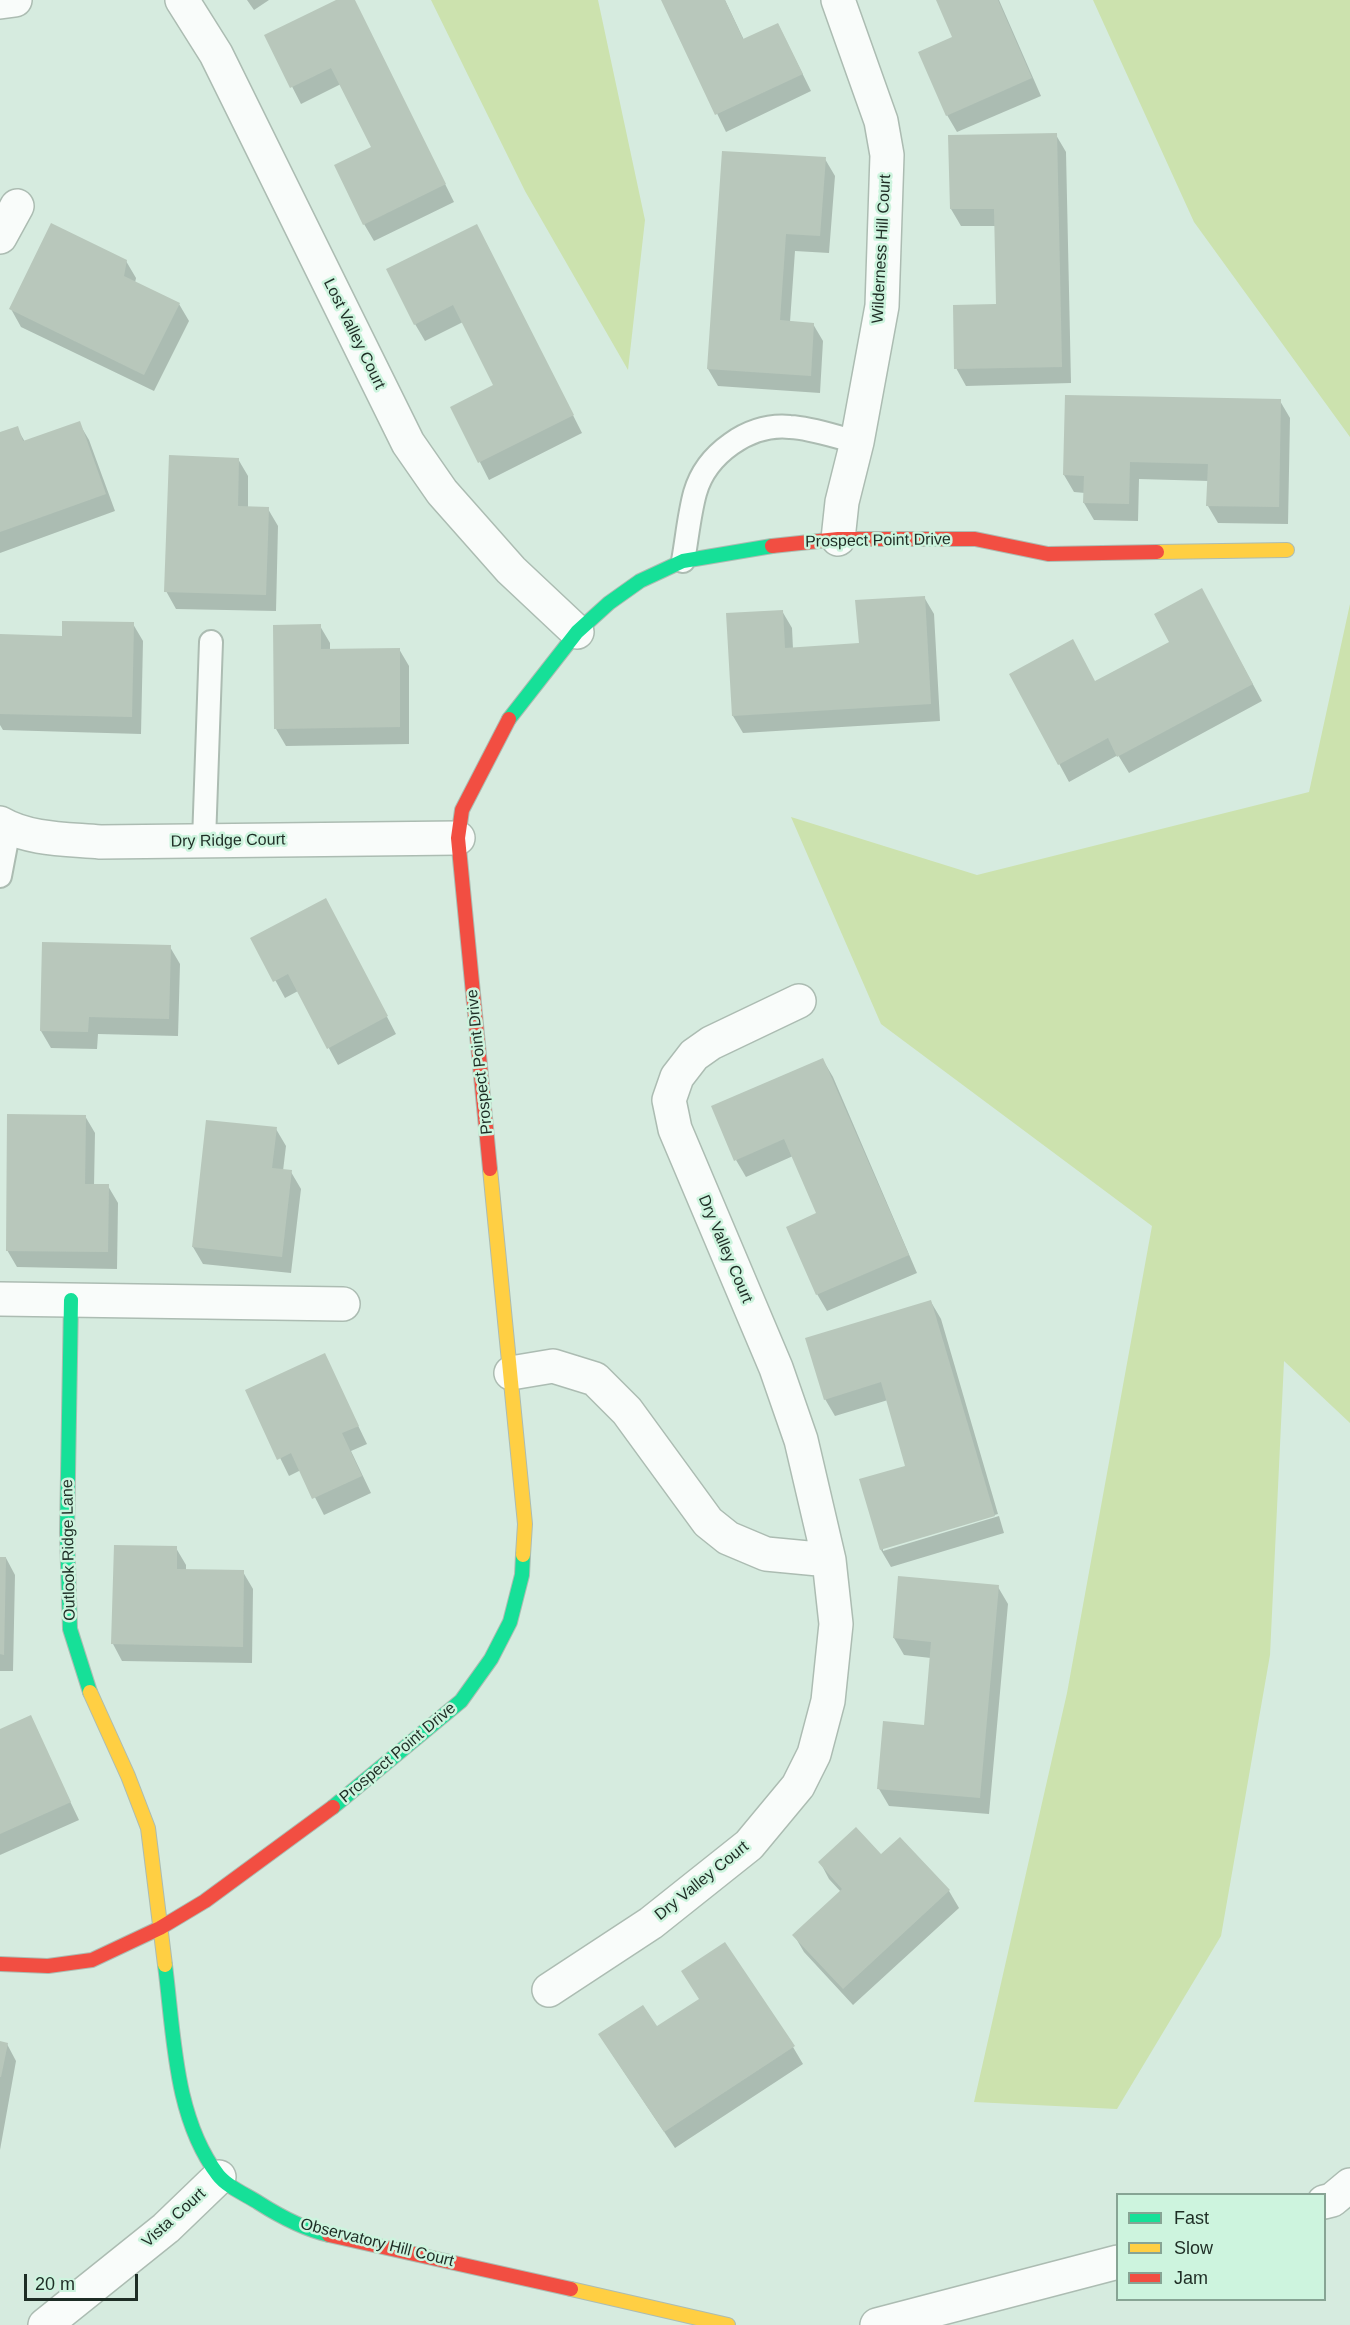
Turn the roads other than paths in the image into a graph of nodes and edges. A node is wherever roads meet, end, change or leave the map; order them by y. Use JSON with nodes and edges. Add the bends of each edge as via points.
{"nodes":[{"id":1,"x":15,"y":0,"type":"edge"},
{"id":2,"x":182,"y":0,"type":"edge"},
{"id":3,"x":838,"y":0,"type":"edge"},
{"id":4,"x":0,"y":2,"type":"edge"},
{"id":5,"x":17,"y":206,"type":"dead end"},
{"id":6,"x":0,"y":237,"type":"edge"},
{"id":7,"x":857,"y":442,"type":"junction"},
{"id":8,"x":838,"y":539,"type":"junction"},
{"id":9,"x":1287,"y":550,"type":"dead end"},
{"id":10,"x":683,"y":561,"type":"junction"},
{"id":11,"x":577,"y":632,"type":"junction"},
{"id":12,"x":211,"y":642,"type":"dead end"},
{"id":13,"x":4,"y":826,"type":"edge"},
{"id":14,"x":458,"y":838,"type":"junction"},
{"id":15,"x":204,"y":841,"type":"junction"},
{"id":16,"x":0,"y":876,"type":"edge"},
{"id":17,"x":799,"y":1001,"type":"dead end"},
{"id":18,"x":0,"y":1299,"type":"edge"},
{"id":19,"x":71,"y":1300,"type":"junction"},
{"id":20,"x":343,"y":1304,"type":"dead end"},
{"id":21,"x":511,"y":1373,"type":"junction"},
{"id":22,"x":829,"y":1560,"type":"junction"},
{"id":23,"x":160,"y":1928,"type":"junction"},
{"id":24,"x":0,"y":1964,"type":"edge"},
{"id":25,"x":549,"y":1990,"type":"dead end"},
{"id":26,"x":219,"y":2177,"type":"junction"},
{"id":27,"x":1350,"y":2185,"type":"edge"},
{"id":28,"x":1326,"y":2202,"type":"edge"},
{"id":29,"x":1116,"y":2263,"type":"edge"},
{"id":30,"x":45,"y":2325,"type":"edge"},
{"id":31,"x":728,"y":2325,"type":"edge"},
{"id":32,"x":877,"y":2325,"type":"edge"}],
"edges":[{"from":1,"to":4,"type":"street"},
{"from":2,"to":11,"type":"street","name":"Lost Valley Court","via":[[216,54],[408,443],[442,492],[511,570]]},
{"from":3,"to":7,"type":"street","name":"Wilderness Hill Court","via":[[881,121],[887,155],[882,306]]},
{"from":5,"to":6,"type":"street"},
{"from":7,"to":8,"type":"street","name":"Wilderness Hill Court","via":[[842,502]]},
{"from":7,"to":10,"type":"lane","via":[[789,426],[756,430],[729,445],[706,469],[695,492]]},
{"from":8,"to":9,"type":"street","name":"Prospect Point Drive","via":[[975,539],[1048,554]]},
{"from":8,"to":10,"type":"street","name":"Prospect Point Drive"},
{"from":10,"to":11,"type":"street","name":"Prospect Point Drive","via":[[640,581]]},
{"from":11,"to":14,"type":"street","name":"Prospect Point Drive","via":[[505,724],[462,810]]},
{"from":12,"to":15,"type":"lane"},
{"from":13,"to":15,"type":"street","name":"Dry Ridge Court","via":[[43,837],[100,842]]},
{"from":13,"to":16,"type":"lane"},
{"from":14,"to":15,"type":"street","name":"Dry Ridge Court"},
{"from":14,"to":21,"type":"street","name":"Prospect Point Drive"},
{"from":17,"to":22,"type":"street","name":"Dry Valley Court","via":[[694,1055],[677,1077],[669,1100],[675,1129],[776,1368],[801,1440]]},
{"from":18,"to":19,"type":"street"},
{"from":19,"to":20,"type":"street"},
{"from":19,"to":23,"type":"street","name":"Outlook Ridge Lane","via":[[67,1533],[70,1629],[87,1686],[148,1828]]},
{"from":21,"to":22,"type":"street","via":[[553,1366],[595,1379],[627,1411],[708,1522],[728,1538],[766,1554]]},
{"from":21,"to":23,"type":"street","name":"Prospect Point Drive","via":[[525,1524],[522,1575],[510,1622],[491,1659],[461,1701],[350,1794],[205,1901]]},
{"from":22,"to":25,"type":"street","name":"Dry Valley Court","via":[[836,1624],[828,1701],[814,1754],[798,1786],[749,1845],[651,1923]]},
{"from":23,"to":24,"type":"street","name":"Prospect Point Drive","via":[[92,1960],[48,1966]]},
{"from":23,"to":26,"type":"street","name":"Observatory Hill Court","via":[[181,2087],[197,2140]]},
{"from":26,"to":30,"type":"street","name":"Vista Court","via":[[166,2228]]},
{"from":26,"to":31,"type":"street","name":"Observatory Hill Court","via":[[309,2230]]},
{"from":27,"to":28,"type":"street"},
{"from":29,"to":32,"type":"street"}]}
